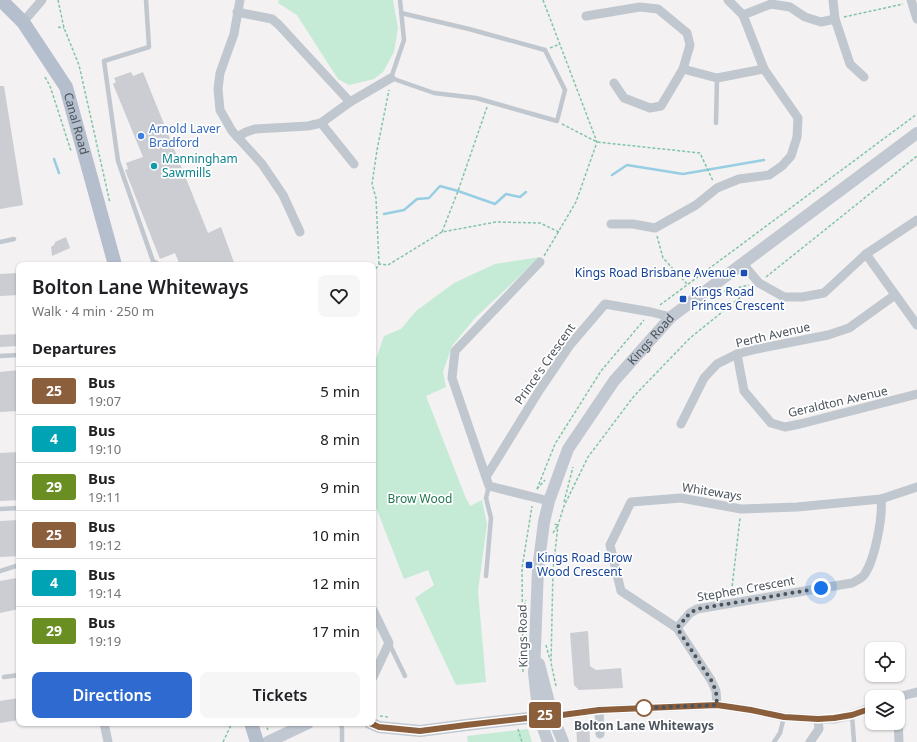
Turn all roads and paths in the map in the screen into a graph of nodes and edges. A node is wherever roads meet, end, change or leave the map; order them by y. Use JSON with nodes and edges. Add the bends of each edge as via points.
{"nodes":[{"id":1,"x":1,"y":0,"type":"edge"},
{"id":2,"x":42,"y":0,"type":"edge"},
{"id":3,"x":58,"y":0,"type":"edge"},
{"id":4,"x":146,"y":0,"type":"edge"},
{"id":5,"x":240,"y":0,"type":"edge"},
{"id":6,"x":400,"y":0,"type":"edge"},
{"id":7,"x":543,"y":0,"type":"edge"},
{"id":8,"x":728,"y":0,"type":"edge"},
{"id":9,"x":833,"y":0,"type":"edge"},
{"id":10,"x":911,"y":1,"type":"edge"},
{"id":11,"x":238,"y":12,"type":"junction"},
{"id":12,"x":401,"y":13,"type":"junction"},
{"id":13,"x":742,"y":15,"type":"junction"},
{"id":14,"x":586,"y":16,"type":"dead end"},
{"id":15,"x":834,"y":19,"type":"junction"},
{"id":16,"x":917,"y":20,"type":"edge"},
{"id":17,"x":23,"y":22,"type":"junction"},
{"id":18,"x":58,"y":27,"type":"dead end"},
{"id":19,"x":64,"y":28,"type":"junction"},
{"id":20,"x":560,"y":44,"type":"junction"},
{"id":21,"x":545,"y":50,"type":"junction"},
{"id":22,"x":683,"y":68,"type":"junction"},
{"id":23,"x":764,"y":69,"type":"junction"},
{"id":24,"x":44,"y":74,"type":"dead end"},
{"id":25,"x":864,"y":77,"type":"dead end"},
{"id":26,"x":391,"y":78,"type":"junction"},
{"id":27,"x":718,"y":78,"type":"junction"},
{"id":28,"x":614,"y":83,"type":"dead end"},
{"id":29,"x":350,"y":102,"type":"junction"},
{"id":30,"x":489,"y":102,"type":"junction"},
{"id":31,"x":557,"y":121,"type":"junction"},
{"id":32,"x":321,"y":123,"type":"junction"},
{"id":33,"x":716,"y":123,"type":"dead end"},
{"id":34,"x":917,"y":133,"type":"edge"},
{"id":35,"x":237,"y":137,"type":"junction"},
{"id":36,"x":597,"y":142,"type":"junction"},
{"id":37,"x":73,"y":156,"type":"dead end"},
{"id":38,"x":917,"y":156,"type":"edge"},
{"id":39,"x":354,"y":164,"type":"dead end"},
{"id":40,"x":709,"y":173,"type":"dead end"},
{"id":41,"x":111,"y":206,"type":"dead end"},
{"id":42,"x":917,"y":220,"type":"edge"},
{"id":43,"x":611,"y":224,"type":"dead end"},
{"id":44,"x":655,"y":228,"type":"junction"},
{"id":45,"x":300,"y":232,"type":"dead end"},
{"id":46,"x":442,"y":232,"type":"junction"},
{"id":47,"x":560,"y":232,"type":"junction"},
{"id":48,"x":14,"y":239,"type":"dead end"},
{"id":49,"x":0,"y":242,"type":"edge"},
{"id":50,"x":866,"y":254,"type":"junction"},
{"id":51,"x":114,"y":262,"type":"edge"},
{"id":52,"x":155,"y":262,"type":"edge"},
{"id":53,"x":540,"y":262,"type":"joint"},
{"id":54,"x":742,"y":263,"type":"junction"},
{"id":55,"x":379,"y":264,"type":"junction"},
{"id":56,"x":376,"y":268,"type":"edge"},
{"id":57,"x":759,"y":283,"type":"junction"},
{"id":58,"x":687,"y":284,"type":"dead end"},
{"id":59,"x":724,"y":291,"type":"dead end"},
{"id":60,"x":895,"y":295,"type":"junction"},
{"id":61,"x":671,"y":317,"type":"junction"},
{"id":62,"x":917,"y":325,"type":"edge"},
{"id":63,"x":737,"y":354,"type":"junction"},
{"id":64,"x":16,"y":355,"type":"edge"},
{"id":65,"x":0,"y":356,"type":"edge"},
{"id":66,"x":917,"y":394,"type":"edge"},
{"id":67,"x":681,"y":424,"type":"dead end"},
{"id":68,"x":574,"y":462,"type":"dead end"},
{"id":69,"x":486,"y":477,"type":"junction"},
{"id":70,"x":489,"y":486,"type":"junction"},
{"id":71,"x":917,"y":488,"type":"edge"},
{"id":72,"x":881,"y":499,"type":"junction"},
{"id":73,"x":549,"y":501,"type":"junction"},
{"id":74,"x":564,"y":506,"type":"junction"},
{"id":75,"x":16,"y":508,"type":"edge"},
{"id":76,"x":0,"y":509,"type":"edge"},
{"id":77,"x":741,"y":509,"type":"junction"},
{"id":78,"x":530,"y":514,"type":"dead end"},
{"id":79,"x":16,"y":566,"type":"edge"},
{"id":80,"x":0,"y":571,"type":"edge"},
{"id":81,"x":486,"y":576,"type":"dead end"},
{"id":82,"x":730,"y":603,"type":"junction"},
{"id":83,"x":376,"y":616,"type":"edge"},
{"id":84,"x":677,"y":628,"type":"junction"},
{"id":85,"x":389,"y":644,"type":"junction"},
{"id":86,"x":535,"y":644,"type":"junction"},
{"id":87,"x":376,"y":671,"type":"edge"},
{"id":88,"x":523,"y":673,"type":"dead end"},
{"id":89,"x":16,"y":675,"type":"edge"},
{"id":90,"x":405,"y":676,"type":"dead end"},
{"id":91,"x":4,"y":677,"type":"dead end"},
{"id":92,"x":556,"y":686,"type":"dead end"},
{"id":93,"x":917,"y":692,"type":"edge"},
{"id":94,"x":905,"y":695,"type":"edge"},
{"id":95,"x":717,"y":705,"type":"junction"},
{"id":96,"x":599,"y":710,"type":"junction"},
{"id":97,"x":865,"y":710,"type":"edge"},
{"id":98,"x":552,"y":714,"type":"junction"},
{"id":99,"x":852,"y":715,"type":"junction"},
{"id":100,"x":539,"y":716,"type":"junction"},
{"id":101,"x":784,"y":717,"type":"junction"},
{"id":102,"x":818,"y":719,"type":"junction"},
{"id":103,"x":514,"y":720,"type":"junction"},
{"id":104,"x":105,"y":726,"type":"edge"},
{"id":105,"x":231,"y":726,"type":"edge"},
{"id":106,"x":252,"y":726,"type":"edge"},
{"id":107,"x":266,"y":726,"type":"edge"},
{"id":108,"x":300,"y":726,"type":"edge"},
{"id":109,"x":342,"y":726,"type":"edge"},
{"id":110,"x":376,"y":726,"type":"edge"},
{"id":111,"x":899,"y":730,"type":"edge"},
{"id":112,"x":600,"y":734,"type":"dead end"},
{"id":113,"x":269,"y":738,"type":"edge"},
{"id":114,"x":108,"y":742,"type":"edge"},
{"id":115,"x":223,"y":742,"type":"edge"},
{"id":116,"x":257,"y":742,"type":"edge"},
{"id":117,"x":342,"y":742,"type":"edge"},
{"id":118,"x":522,"y":742,"type":"edge"},
{"id":119,"x":548,"y":742,"type":"edge"},
{"id":120,"x":563,"y":742,"type":"edge"},
{"id":121,"x":774,"y":742,"type":"edge"},
{"id":122,"x":810,"y":742,"type":"edge"},
{"id":123,"x":854,"y":742,"type":"edge"},
{"id":124,"x":899,"y":742,"type":"edge"}],
"edges":[{"from":1,"to":17,"type":"main road","name":"Canal Road"},
{"from":2,"to":17,"type":"street"},
{"from":3,"to":19,"type":"path"},
{"from":4,"to":52,"type":"lane","via":[[149,47],[104,61],[118,161]]},
{"from":5,"to":11,"type":"street"},
{"from":6,"to":12,"type":"lane"},
{"from":7,"to":20,"type":"path"},
{"from":8,"to":13,"type":"street"},
{"from":9,"to":15,"type":"street"},
{"from":10,"to":15,"type":"path"},
{"from":10,"to":16,"type":"street"},
{"from":11,"to":29,"type":"street","via":[[272,19]]},
{"from":11,"to":35,"type":"street","via":[[234,34],[220,73],[218,89],[220,110]]},
{"from":12,"to":21,"type":"lane"},
{"from":12,"to":26,"type":"lane","via":[[404,40]]},
{"from":13,"to":15,"type":"street","via":[[771,4],[790,7],[805,17],[821,22]]},
{"from":13,"to":23,"type":"street"},
{"from":14,"to":22,"type":"street","via":[[640,6],[658,9],[686,33],[690,45]]},
{"from":15,"to":25,"type":"street","via":[[850,64]]},
{"from":17,"to":51,"type":"main road","name":"Canal Road","via":[[66,87]]},
{"from":18,"to":19,"type":"path"},
{"from":19,"to":41,"type":"path","via":[[79,64]]},
{"from":20,"to":21,"type":"path"},
{"from":20,"to":36,"type":"path"},
{"from":21,"to":31,"type":"lane","via":[[565,90]]},
{"from":22,"to":27,"type":"street"},
{"from":22,"to":28,"type":"street","via":[[661,106],[650,108],[624,98]]},
{"from":23,"to":27,"type":"street"},
{"from":23,"to":44,"type":"street","via":[[798,118],[797,137],[791,156],[769,175],[739,179],[717,188],[696,205]]},
{"from":24,"to":37,"type":"path"},
{"from":26,"to":29,"type":"street"},
{"from":26,"to":30,"type":"lane","via":[[434,93]]},
{"from":26,"to":55,"type":"path","via":[[376,150],[372,184],[376,198]]},
{"from":27,"to":33,"type":"lane"},
{"from":29,"to":32,"type":"street"},
{"from":30,"to":31,"type":"lane"},
{"from":30,"to":46,"type":"path"},
{"from":31,"to":36,"type":"path"},
{"from":32,"to":35,"type":"street","via":[[255,129]]},
{"from":32,"to":39,"type":"street"},
{"from":34,"to":54,"type":"street","name":"Kings Road"},
{"from":35,"to":45,"type":"street","via":[[262,164],[284,195]]},
{"from":36,"to":40,"type":"path","via":[[700,153]]},
{"from":36,"to":47,"type":"path","via":[[576,202]]},
{"from":38,"to":57,"type":"path"},
{"from":42,"to":50,"type":"street"},
{"from":43,"to":44,"type":"street"},
{"from":44,"to":58,"type":"path","via":[[663,258]]},
{"from":46,"to":47,"type":"path","via":[[496,222],[540,223]]},
{"from":46,"to":55,"type":"path","via":[[388,265]]},
{"from":47,"to":53,"type":"path"},
{"from":48,"to":49,"type":"lane"},
{"from":50,"to":57,"type":"street","via":[[824,293],[784,297]]},
{"from":50,"to":60,"type":"street"},
{"from":53,"to":69,"type":"street","via":[[455,351],[452,378]]},
{"from":54,"to":57,"type":"street"},
{"from":54,"to":61,"type":"street","name":"Kings Road"},
{"from":55,"to":56,"type":"path"},
{"from":57,"to":59,"type":"path"},
{"from":57,"to":74,"type":"path","via":[[690,338],[634,396],[588,457]]},
{"from":60,"to":62,"type":"street"},
{"from":60,"to":63,"type":"street","name":"Perth Avenue","via":[[849,328],[828,335]]},
{"from":61,"to":69,"type":"street","name":"Prince's Crescent","via":[[605,304],[570,345]]},
{"from":61,"to":73,"type":"street","name":"Kings Road","via":[[614,381],[568,449]]},
{"from":63,"to":66,"type":"street","name":"Geraldton Avenue","via":[[744,391],[771,422],[785,426]]},
{"from":63,"to":67,"type":"street","name":"Perth Avenue","via":[[717,364],[704,378]]},
{"from":64,"to":65,"type":"lane"},
{"from":68,"to":74,"type":"path"},
{"from":69,"to":70,"type":"street"},
{"from":70,"to":73,"type":"street"},
{"from":70,"to":81,"type":"lane","via":[[486,498],[491,518]]},
{"from":71,"to":72,"type":"street","name":"Whiteways"},
{"from":72,"to":77,"type":"street","name":"Whiteways"},
{"from":72,"to":82,"type":"street","name":"Stephen Crescent","via":[[882,509],[872,560],[864,576],[852,583]]},
{"from":73,"to":86,"type":"street","name":"Kings Road","via":[[538,569]]},
{"from":74,"to":92,"type":"path","via":[[558,525],[553,570],[551,663]]},
{"from":75,"to":76,"type":"lane"},
{"from":77,"to":82,"type":"path"},
{"from":77,"to":84,"type":"street","name":"Whiteways","via":[[680,498],[632,502],[610,545],[620,591]]},
{"from":78,"to":88,"type":"path","name":"Kings Road","via":[[522,568]]},
{"from":79,"to":80,"type":"lane"},
{"from":82,"to":84,"type":"street","name":"Stephen Crescent","via":[[697,609]]},
{"from":83,"to":85,"type":"street"},
{"from":84,"to":95,"type":"street","name":"Whiteways","via":[[711,680],[716,691]]},
{"from":85,"to":87,"type":"street"},
{"from":85,"to":90,"type":"lane"},
{"from":86,"to":98,"type":"street","name":"Kings Road"},
{"from":86,"to":100,"type":"street","name":"Kings Road","via":[[534,673]]},
{"from":89,"to":91,"type":"lane"},
{"from":93,"to":94,"type":"street"},
{"from":95,"to":96,"type":"street"},
{"from":95,"to":101,"type":"street"},
{"from":96,"to":98,"type":"street"},
{"from":96,"to":112,"type":"street"},
{"from":97,"to":99,"type":"street"},
{"from":98,"to":100,"type":"street"},
{"from":98,"to":120,"type":"street","name":"Kings Road"},
{"from":99,"to":102,"type":"street"},
{"from":99,"to":123,"type":"lane"},
{"from":100,"to":103,"type":"street"},
{"from":100,"to":119,"type":"street","name":"Kings Road"},
{"from":101,"to":102,"type":"street"},
{"from":101,"to":121,"type":"lane","via":[[782,729]]},
{"from":102,"to":122,"type":"street","via":[[819,729]]},
{"from":103,"to":110,"type":"street","via":[[420,731]]},
{"from":103,"to":118,"type":"path"},
{"from":104,"to":114,"type":"street"},
{"from":105,"to":115,"type":"path"},
{"from":106,"to":116,"type":"main road"},
{"from":107,"to":113,"type":"path"},
{"from":108,"to":113,"type":"street"},
{"from":109,"to":117,"type":"lane"},
{"from":111,"to":124,"type":"street"}]}
